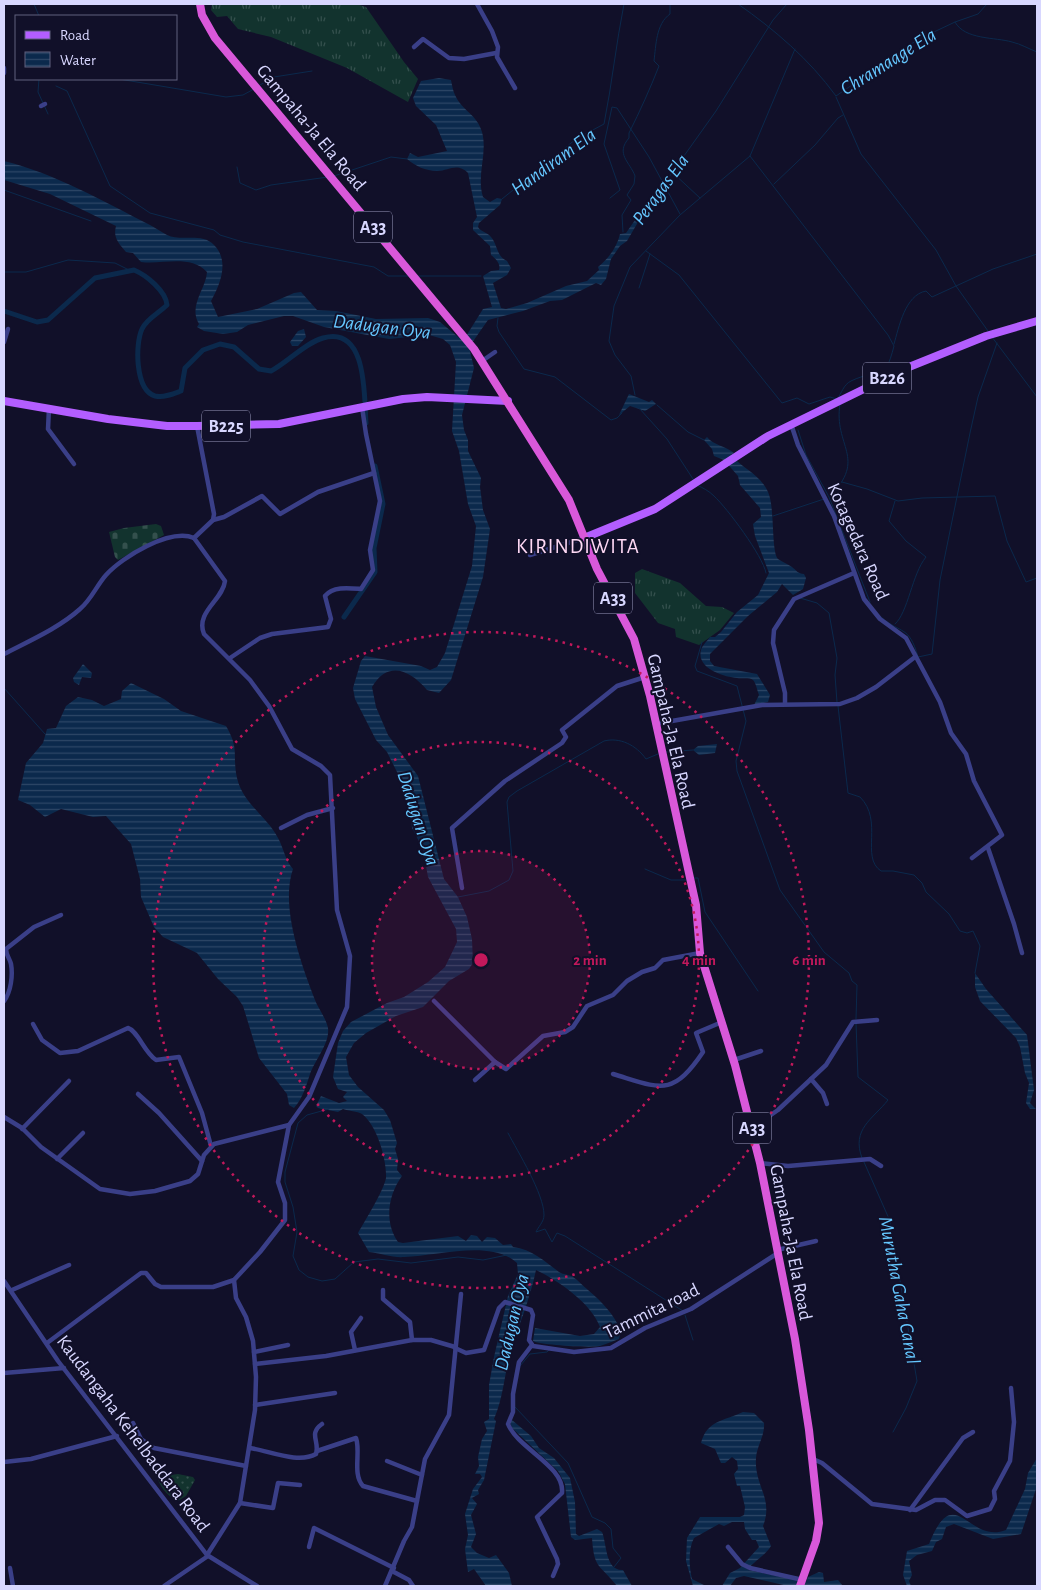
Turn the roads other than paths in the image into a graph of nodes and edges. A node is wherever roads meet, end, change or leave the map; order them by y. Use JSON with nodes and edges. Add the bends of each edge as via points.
{"nodes":[{"id":1,"x":200,"y":4,"type":"edge"},
{"id":2,"x":478,"y":4,"type":"edge"},
{"id":3,"x":414,"y":47,"type":"dead end"},
{"id":4,"x":496,"y":53,"type":"junction"},
{"id":5,"x":4,"y":68,"type":"edge"},
{"id":6,"x":4,"y":73,"type":"edge"},
{"id":7,"x":515,"y":88,"type":"dead end"},
{"id":8,"x":1037,"y":320,"type":"edge"},
{"id":9,"x":8,"y":329,"type":"dead end"},
{"id":10,"x":4,"y":342,"type":"edge"},
{"id":11,"x":495,"y":352,"type":"dead end"},
{"id":12,"x":482,"y":361,"type":"junction"},
{"id":13,"x":4,"y":401,"type":"edge"},
{"id":14,"x":508,"y":401,"type":"junction"},
{"id":15,"x":362,"y":406,"type":"junction"},
{"id":16,"x":49,"y":408,"type":"junction"},
{"id":17,"x":791,"y":424,"type":"junction"},
{"id":18,"x":197,"y":426,"type":"junction"},
{"id":19,"x":74,"y":464,"type":"dead end"},
{"id":20,"x":374,"y":473,"type":"junction"},
{"id":21,"x":213,"y":520,"type":"junction"},
{"id":22,"x":194,"y":538,"type":"junction"},
{"id":23,"x":584,"y":538,"type":"junction"},
{"id":24,"x":530,"y":555,"type":"dead end"},
{"id":25,"x":854,"y":573,"type":"junction"},
{"id":26,"x":4,"y":654,"type":"edge"},
{"id":27,"x":915,"y":657,"type":"junction"},
{"id":28,"x":230,"y":658,"type":"junction"},
{"id":29,"x":645,"y":677,"type":"junction"},
{"id":30,"x":785,"y":704,"type":"junction"},
{"id":31,"x":655,"y":724,"type":"junction"},
{"id":32,"x":333,"y":808,"type":"junction"},
{"id":33,"x":281,"y":828,"type":"dead end"},
{"id":34,"x":988,"y":848,"type":"junction"},
{"id":35,"x":972,"y":858,"type":"dead end"},
{"id":36,"x":462,"y":888,"type":"dead end"},
{"id":37,"x":62,"y":915,"type":"dead end"},
{"id":38,"x":4,"y":945,"type":"edge"},
{"id":39,"x":6,"y":951,"type":"junction"},
{"id":40,"x":700,"y":953,"type":"junction"},
{"id":41,"x":1022,"y":953,"type":"dead end"},
{"id":42,"x":4,"y":1001,"type":"edge"},
{"id":43,"x":434,"y":1001,"type":"dead end"},
{"id":44,"x":877,"y":1020,"type":"dead end"},
{"id":45,"x":722,"y":1022,"type":"junction"},
{"id":46,"x":33,"y":1024,"type":"dead end"},
{"id":47,"x":760,"y":1051,"type":"dead end"},
{"id":48,"x":734,"y":1060,"type":"junction"},
{"id":49,"x":495,"y":1062,"type":"junction"},
{"id":50,"x":614,"y":1074,"type":"dead end"},
{"id":51,"x":811,"y":1079,"type":"junction"},
{"id":52,"x":475,"y":1080,"type":"dead end"},
{"id":53,"x":69,"y":1081,"type":"dead end"},
{"id":54,"x":138,"y":1094,"type":"dead end"},
{"id":55,"x":827,"y":1104,"type":"dead end"},
{"id":56,"x":4,"y":1116,"type":"edge"},
{"id":57,"x":289,"y":1125,"type":"junction"},
{"id":58,"x":752,"y":1128,"type":"junction"},
{"id":59,"x":22,"y":1129,"type":"junction"},
{"id":60,"x":83,"y":1133,"type":"dead end"},
{"id":61,"x":211,"y":1146,"type":"junction"},
{"id":62,"x":57,"y":1159,"type":"junction"},
{"id":63,"x":202,"y":1161,"type":"junction"},
{"id":64,"x":760,"y":1163,"type":"junction"},
{"id":65,"x":881,"y":1166,"type":"dead end"},
{"id":66,"x":816,"y":1241,"type":"dead end"},
{"id":67,"x":778,"y":1251,"type":"junction"},
{"id":68,"x":69,"y":1265,"type":"dead end"},
{"id":69,"x":234,"y":1280,"type":"junction"},
{"id":70,"x":4,"y":1281,"type":"edge"},
{"id":71,"x":12,"y":1290,"type":"junction"},
{"id":72,"x":383,"y":1290,"type":"dead end"},
{"id":73,"x":461,"y":1294,"type":"dead end"},
{"id":74,"x":361,"y":1318,"type":"dead end"},
{"id":75,"x":412,"y":1340,"type":"junction"},
{"id":76,"x":46,"y":1343,"type":"junction"},
{"id":77,"x":288,"y":1344,"type":"dead end"},
{"id":78,"x":532,"y":1345,"type":"junction"},
{"id":79,"x":455,"y":1347,"type":"junction"},
{"id":80,"x":355,"y":1350,"type":"junction"},
{"id":81,"x":254,"y":1352,"type":"junction"},
{"id":82,"x":255,"y":1364,"type":"junction"},
{"id":83,"x":64,"y":1368,"type":"junction"},
{"id":84,"x":4,"y":1373,"type":"edge"},
{"id":85,"x":1011,"y":1388,"type":"dead end"},
{"id":86,"x":336,"y":1393,"type":"dead end"},
{"id":87,"x":256,"y":1405,"type":"junction"},
{"id":88,"x":133,"y":1423,"type":"dead end"},
{"id":89,"x":322,"y":1424,"type":"dead end"},
{"id":90,"x":973,"y":1432,"type":"dead end"},
{"id":91,"x":117,"y":1436,"type":"junction"},
{"id":92,"x":250,"y":1448,"type":"junction"},
{"id":93,"x":317,"y":1451,"type":"junction"},
{"id":94,"x":813,"y":1459,"type":"junction"},
{"id":95,"x":387,"y":1461,"type":"dead end"},
{"id":96,"x":4,"y":1462,"type":"edge"},
{"id":97,"x":246,"y":1466,"type":"junction"},
{"id":98,"x":422,"y":1475,"type":"junction"},
{"id":99,"x":300,"y":1484,"type":"dead end"},
{"id":100,"x":417,"y":1501,"type":"junction"},
{"id":101,"x":240,"y":1503,"type":"junction"},
{"id":102,"x":910,"y":1510,"type":"junction"},
{"id":103,"x":309,"y":1547,"type":"dead end"},
{"id":104,"x":728,"y":1547,"type":"dead end"},
{"id":105,"x":208,"y":1556,"type":"junction"},
{"id":106,"x":10,"y":1568,"type":"dead end"},
{"id":107,"x":393,"y":1570,"type":"junction"},
{"id":108,"x":553,"y":1576,"type":"dead end"},
{"id":109,"x":802,"y":1583,"type":"edge"},
{"id":110,"x":13,"y":1586,"type":"edge"},
{"id":111,"x":164,"y":1586,"type":"edge"},
{"id":112,"x":257,"y":1586,"type":"edge"},
{"id":113,"x":386,"y":1586,"type":"edge"},
{"id":114,"x":413,"y":1586,"type":"edge"}],
"edges":[{"from":1,"to":12,"type":"highway","name":"Gampaha-Ja Ela Road","number":"A33","via":[[202,15],[216,38]]},
{"from":2,"to":4,"type":"street","via":[[498,47]]},
{"from":3,"to":4,"type":"street","via":[[423,39],[449,58],[464,59]]},
{"from":4,"to":7,"type":"street"},
{"from":5,"to":6,"type":"street"},
{"from":8,"to":17,"type":"main road","number":"B226","via":[[989,334],[917,363]]},
{"from":9,"to":10,"type":"street"},
{"from":11,"to":12,"type":"street"},
{"from":12,"to":14,"type":"highway","name":"Gampaha-Ja Ela Road","number":"A33"},
{"from":13,"to":16,"type":"main road","number":"B225"},
{"from":14,"to":15,"type":"main road","number":"B225","via":[[403,399]]},
{"from":14,"to":23,"type":"highway","name":"Gampaha-Ja Ela Road","number":"A33","via":[[569,500]]},
{"from":15,"to":18,"type":"main road","number":"B225","via":[[278,424]]},
{"from":15,"to":20,"type":"street"},
{"from":16,"to":18,"type":"main road","number":"B225","via":[[126,422]]},
{"from":16,"to":19,"type":"street","via":[[48,429]]},
{"from":17,"to":23,"type":"main road","number":"B226","via":[[736,455],[655,509]]},
{"from":17,"to":25,"type":"street","name":"Kotagedara Road","via":[[798,445],[834,516]]},
{"from":18,"to":21,"type":"street"},
{"from":20,"to":21,"type":"street","via":[[318,492],[280,514],[262,496]]},
{"from":20,"to":28,"type":"street","via":[[380,501],[370,550],[373,570],[366,583],[361,589],[329,591],[325,596],[331,619],[328,627],[272,634]]},
{"from":21,"to":22,"type":"street"},
{"from":22,"to":26,"type":"street","via":[[174,535],[134,554],[114,567],[82,608]]},
{"from":22,"to":28,"type":"street","via":[[225,581],[203,620],[202,628],[204,634]]},
{"from":23,"to":24,"type":"street"},
{"from":23,"to":29,"type":"highway","name":"Gampaha-Ja Ela Road","number":"A33","via":[[633,637]]},
{"from":25,"to":27,"type":"street","name":"Kotagedara Road","via":[[870,610],[906,638]]},
{"from":25,"to":30,"type":"street","via":[[796,597],[772,633]]},
{"from":27,"to":30,"type":"street","via":[[876,688],[857,698],[837,704]]},
{"from":27,"to":34,"type":"street","name":"Kotagedara Road","via":[[940,702],[952,733],[966,754],[974,781],[1002,835]]},
{"from":28,"to":32,"type":"street","via":[[270,706],[292,749],[328,771]]},
{"from":29,"to":31,"type":"highway","name":"Gampaha-Ja Ela Road","number":"A33"},
{"from":29,"to":36,"type":"street","via":[[617,686],[562,730],[566,737],[562,743],[505,781],[452,828]]},
{"from":30,"to":31,"type":"street","via":[[753,706]]},
{"from":31,"to":40,"type":"highway","name":"Gampaha-Ja Ela Road","number":"A33","via":[[696,905]]},
{"from":32,"to":33,"type":"street"},
{"from":32,"to":57,"type":"street","via":[[337,910],[350,956],[347,1007],[309,1097]]},
{"from":34,"to":35,"type":"street"},
{"from":34,"to":41,"type":"street"},
{"from":37,"to":39,"type":"street","via":[[34,927]]},
{"from":38,"to":39,"type":"street"},
{"from":39,"to":42,"type":"street","via":[[11,973],[9,992]]},
{"from":40,"to":45,"type":"highway","name":"Gampaha-Ja Ela Road","number":"A33"},
{"from":40,"to":49,"type":"street","via":[[662,960],[655,968],[627,981],[613,995],[587,1006],[573,1027],[543,1036],[506,1069]]},
{"from":43,"to":49,"type":"street"},
{"from":44,"to":51,"type":"street","via":[[853,1022],[826,1065]]},
{"from":45,"to":48,"type":"highway","name":"Gampaha-Ja Ela Road","number":"A33"},
{"from":45,"to":50,"type":"street","via":[[696,1033],[703,1052],[670,1086],[648,1084]]},
{"from":46,"to":61,"type":"street","via":[[42,1040],[60,1053],[78,1051],[128,1028],[156,1060],[180,1057]]},
{"from":47,"to":48,"type":"street"},
{"from":48,"to":58,"type":"highway","name":"Gampaha-Ja Ela Road","number":"A33"},
{"from":49,"to":52,"type":"street"},
{"from":51,"to":55,"type":"street","via":[[823,1093]]},
{"from":51,"to":58,"type":"street","via":[[778,1110]]},
{"from":53,"to":59,"type":"street"},
{"from":54,"to":63,"type":"street"},
{"from":56,"to":59,"type":"street"},
{"from":57,"to":61,"type":"street"},
{"from":57,"to":69,"type":"street","via":[[278,1182],[285,1203],[285,1220]]},
{"from":58,"to":64,"type":"highway","name":"Gampaha-Ja Ela Road","number":"A33"},
{"from":59,"to":62,"type":"street"},
{"from":60,"to":62,"type":"street"},
{"from":61,"to":63,"type":"street"},
{"from":62,"to":63,"type":"street","via":[[100,1190],[130,1194],[190,1181],[198,1174]]},
{"from":64,"to":65,"type":"street","via":[[788,1166],[870,1159]]},
{"from":64,"to":67,"type":"highway","name":"Gampaha-Ja Ela Road","number":"A33"},
{"from":66,"to":67,"type":"street","name":"Tammita road"},
{"from":67,"to":78,"type":"street","name":"Tammita road","via":[[691,1309],[645,1328],[611,1348],[574,1352]]},
{"from":67,"to":94,"type":"highway","name":"Gampaha-Ja Ela Road","number":"A33"},
{"from":68,"to":71,"type":"street"},
{"from":69,"to":76,"type":"street","via":[[213,1287],[161,1287],[146,1273],[141,1273]]},
{"from":69,"to":81,"type":"street"},
{"from":70,"to":71,"type":"street","name":"Kaudangaha Kehelbaddara Road"},
{"from":71,"to":76,"type":"street","name":"Kaudangaha Kehelbaddara Road"},
{"from":72,"to":75,"type":"street","via":[[383,1299],[410,1322]]},
{"from":73,"to":79,"type":"street"},
{"from":74,"to":80,"type":"street","via":[[352,1329]]},
{"from":75,"to":79,"type":"street","via":[[431,1340]]},
{"from":75,"to":80,"type":"street"},
{"from":76,"to":83,"type":"street","name":"Kaudangaha Kehelbaddara Road"},
{"from":77,"to":81,"type":"street"},
{"from":78,"to":79,"type":"street","via":[[529,1340],[531,1310],[505,1302],[499,1308],[482,1350],[466,1352]]},
{"from":78,"to":108,"type":"street","via":[[519,1362],[513,1412],[508,1424],[529,1450],[550,1466],[562,1486],[562,1493],[538,1517],[557,1559]]},
{"from":79,"to":98,"type":"street","via":[[449,1415],[431,1446]]},
{"from":80,"to":82,"type":"street"},
{"from":81,"to":82,"type":"street"},
{"from":82,"to":87,"type":"street"},
{"from":83,"to":84,"type":"street"},
{"from":83,"to":91,"type":"street","name":"Kaudangaha Kehelbaddara Road"},
{"from":85,"to":102,"type":"street","via":[[1014,1422],[1010,1462],[994,1491],[995,1499],[990,1509],[967,1516],[945,1500],[935,1500]]},
{"from":86,"to":87,"type":"street"},
{"from":87,"to":92,"type":"street"},
{"from":88,"to":97,"type":"street","via":[[140,1439],[154,1448]]},
{"from":89,"to":93,"type":"street","via":[[313,1435]]},
{"from":90,"to":102,"type":"street","via":[[963,1438]]},
{"from":91,"to":96,"type":"street","via":[[31,1460]]},
{"from":91,"to":105,"type":"street","name":"Kaudangaha Kehelbaddara Road"},
{"from":92,"to":93,"type":"street","via":[[297,1458],[310,1457]]},
{"from":92,"to":97,"type":"street"},
{"from":93,"to":100,"type":"street","via":[[356,1438],[360,1483]]},
{"from":94,"to":102,"type":"street","via":[[872,1504]]},
{"from":94,"to":109,"type":"highway","name":"Gampaha-Ja Ela Road","number":"A33","via":[[818,1523],[816,1541]]},
{"from":95,"to":98,"type":"street"},
{"from":97,"to":101,"type":"street"},
{"from":98,"to":100,"type":"street"},
{"from":99,"to":101,"type":"street","via":[[278,1483],[273,1508]]},
{"from":100,"to":107,"type":"street","via":[[412,1527]]},
{"from":101,"to":105,"type":"street"},
{"from":103,"to":107,"type":"street","via":[[314,1528]]},
{"from":104,"to":109,"type":"street","via":[[742,1564],[750,1568]]},
{"from":105,"to":111,"type":"street"},
{"from":105,"to":112,"type":"street","name":"Kaudangaha Kehelbaddara Road"},
{"from":106,"to":110,"type":"street"},
{"from":107,"to":113,"type":"street"},
{"from":107,"to":114,"type":"street"}]}
